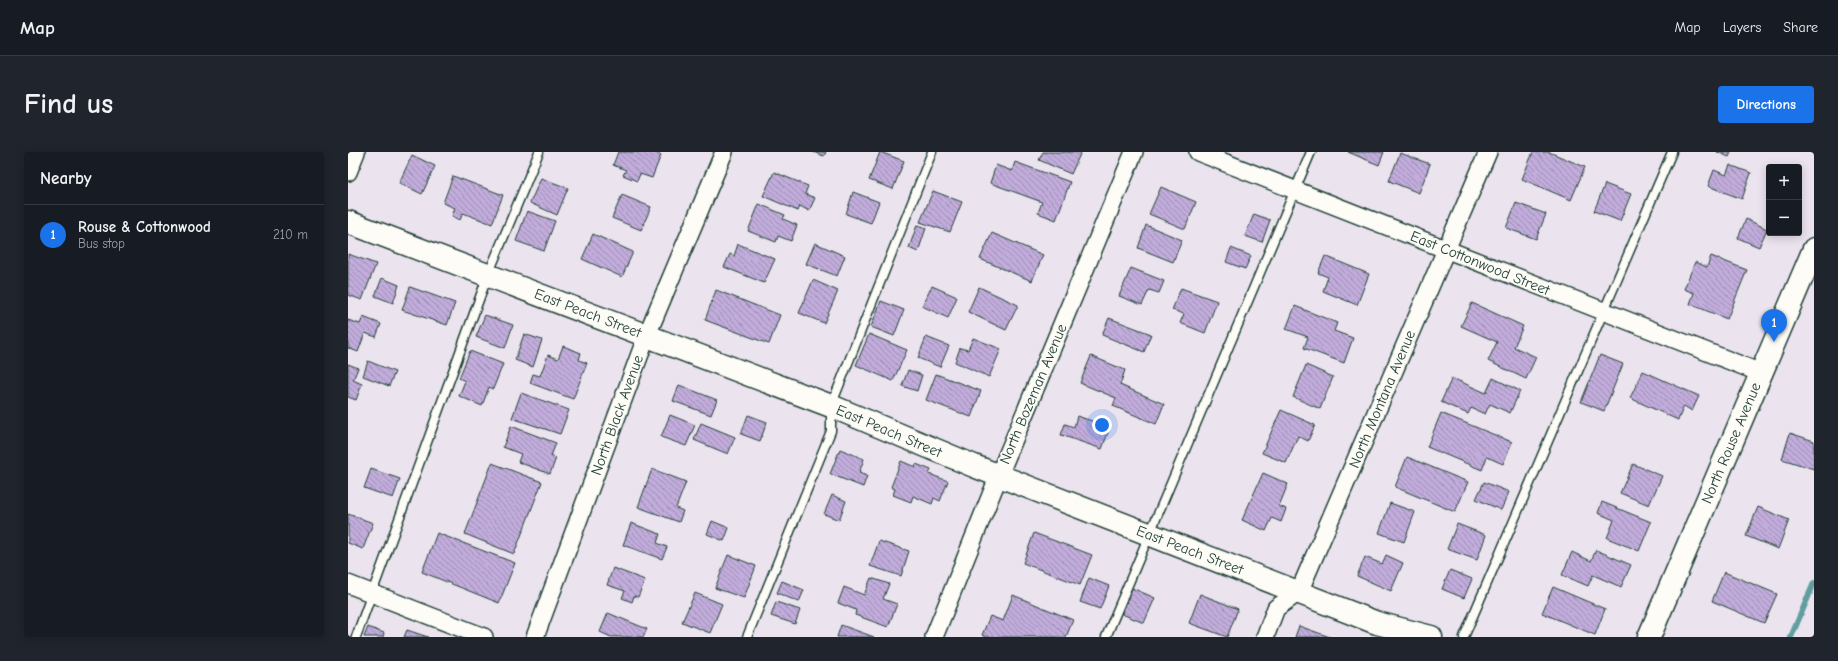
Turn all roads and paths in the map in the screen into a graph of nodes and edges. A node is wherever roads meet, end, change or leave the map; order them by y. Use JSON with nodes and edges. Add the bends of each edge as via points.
{"nodes":[{"id":1,"x":356,"y":152,"type":"edge"},
{"id":2,"x":539,"y":152,"type":"edge"},
{"id":3,"x":724,"y":152,"type":"edge"},
{"id":4,"x":932,"y":152,"type":"edge"},
{"id":5,"x":1134,"y":152,"type":"edge"},
{"id":6,"x":1198,"y":152,"type":"edge"},
{"id":7,"x":1311,"y":152,"type":"edge"},
{"id":8,"x":1488,"y":152,"type":"edge"},
{"id":9,"x":1672,"y":152,"type":"edge"},
{"id":10,"x":348,"y":172,"type":"edge"},
{"id":11,"x":1295,"y":190,"type":"junction"},
{"id":12,"x":348,"y":222,"type":"edge"},
{"id":13,"x":1814,"y":249,"type":"edge"},
{"id":14,"x":1447,"y":250,"type":"junction"},
{"id":15,"x":488,"y":275,"type":"junction"},
{"id":16,"x":1604,"y":312,"type":"junction"},
{"id":17,"x":647,"y":335,"type":"junction"},
{"id":18,"x":1761,"y":373,"type":"junction"},
{"id":19,"x":831,"y":406,"type":"junction"},
{"id":20,"x":998,"y":476,"type":"junction"},
{"id":21,"x":1149,"y":534,"type":"junction"},
{"id":22,"x":348,"y":584,"type":"edge"},
{"id":23,"x":1299,"y":592,"type":"junction"},
{"id":24,"x":372,"y":593,"type":"junction"},
{"id":25,"x":356,"y":637,"type":"edge"},
{"id":26,"x":484,"y":637,"type":"edge"},
{"id":27,"x":535,"y":637,"type":"edge"},
{"id":28,"x":747,"y":637,"type":"edge"},
{"id":29,"x":934,"y":637,"type":"edge"},
{"id":30,"x":1106,"y":637,"type":"edge"},
{"id":31,"x":1265,"y":637,"type":"edge"},
{"id":32,"x":1431,"y":637,"type":"edge"},
{"id":33,"x":1464,"y":637,"type":"edge"},
{"id":34,"x":1649,"y":637,"type":"edge"}],
"edges":[{"from":1,"to":10,"type":"street"},
{"from":2,"to":15,"type":"lane"},
{"from":3,"to":17,"type":"street","name":"North Black Avenue"},
{"from":4,"to":19,"type":"lane"},
{"from":5,"to":20,"type":"street","name":"North Bozeman Avenue"},
{"from":6,"to":11,"type":"street","name":"East Cottonwood Street"},
{"from":7,"to":11,"type":"lane"},
{"from":8,"to":14,"type":"street","name":"North Montana Avenue"},
{"from":9,"to":16,"type":"lane"},
{"from":11,"to":14,"type":"street","name":"East Cottonwood Street"},
{"from":11,"to":21,"type":"lane"},
{"from":12,"to":15,"type":"main road","name":"East Peach Street"},
{"from":13,"to":18,"type":"main road","name":"North Rouse Avenue"},
{"from":14,"to":16,"type":"street","name":"East Cottonwood Street"},
{"from":14,"to":23,"type":"street","name":"North Montana Avenue"},
{"from":15,"to":17,"type":"main road","name":"East Peach Street"},
{"from":15,"to":24,"type":"lane"},
{"from":16,"to":18,"type":"street","name":"East Cottonwood Street"},
{"from":16,"to":33,"type":"lane"},
{"from":17,"to":19,"type":"main road","name":"East Peach Street"},
{"from":17,"to":27,"type":"street","name":"North Black Avenue"},
{"from":18,"to":34,"type":"main road","name":"North Rouse Avenue"},
{"from":19,"to":20,"type":"main road","name":"East Peach Street"},
{"from":19,"to":28,"type":"lane","via":[[831,431]]},
{"from":20,"to":21,"type":"main road","name":"East Peach Street"},
{"from":20,"to":29,"type":"street","name":"North Bozeman Avenue"},
{"from":21,"to":23,"type":"main road","name":"East Peach Street"},
{"from":21,"to":30,"type":"lane"},
{"from":22,"to":24,"type":"street"},
{"from":23,"to":31,"type":"street","via":[[1276,608]]},
{"from":23,"to":32,"type":"main road","name":"East Peach Street","via":[[1377,623]]},
{"from":24,"to":25,"type":"lane"},
{"from":24,"to":26,"type":"street"}]}
